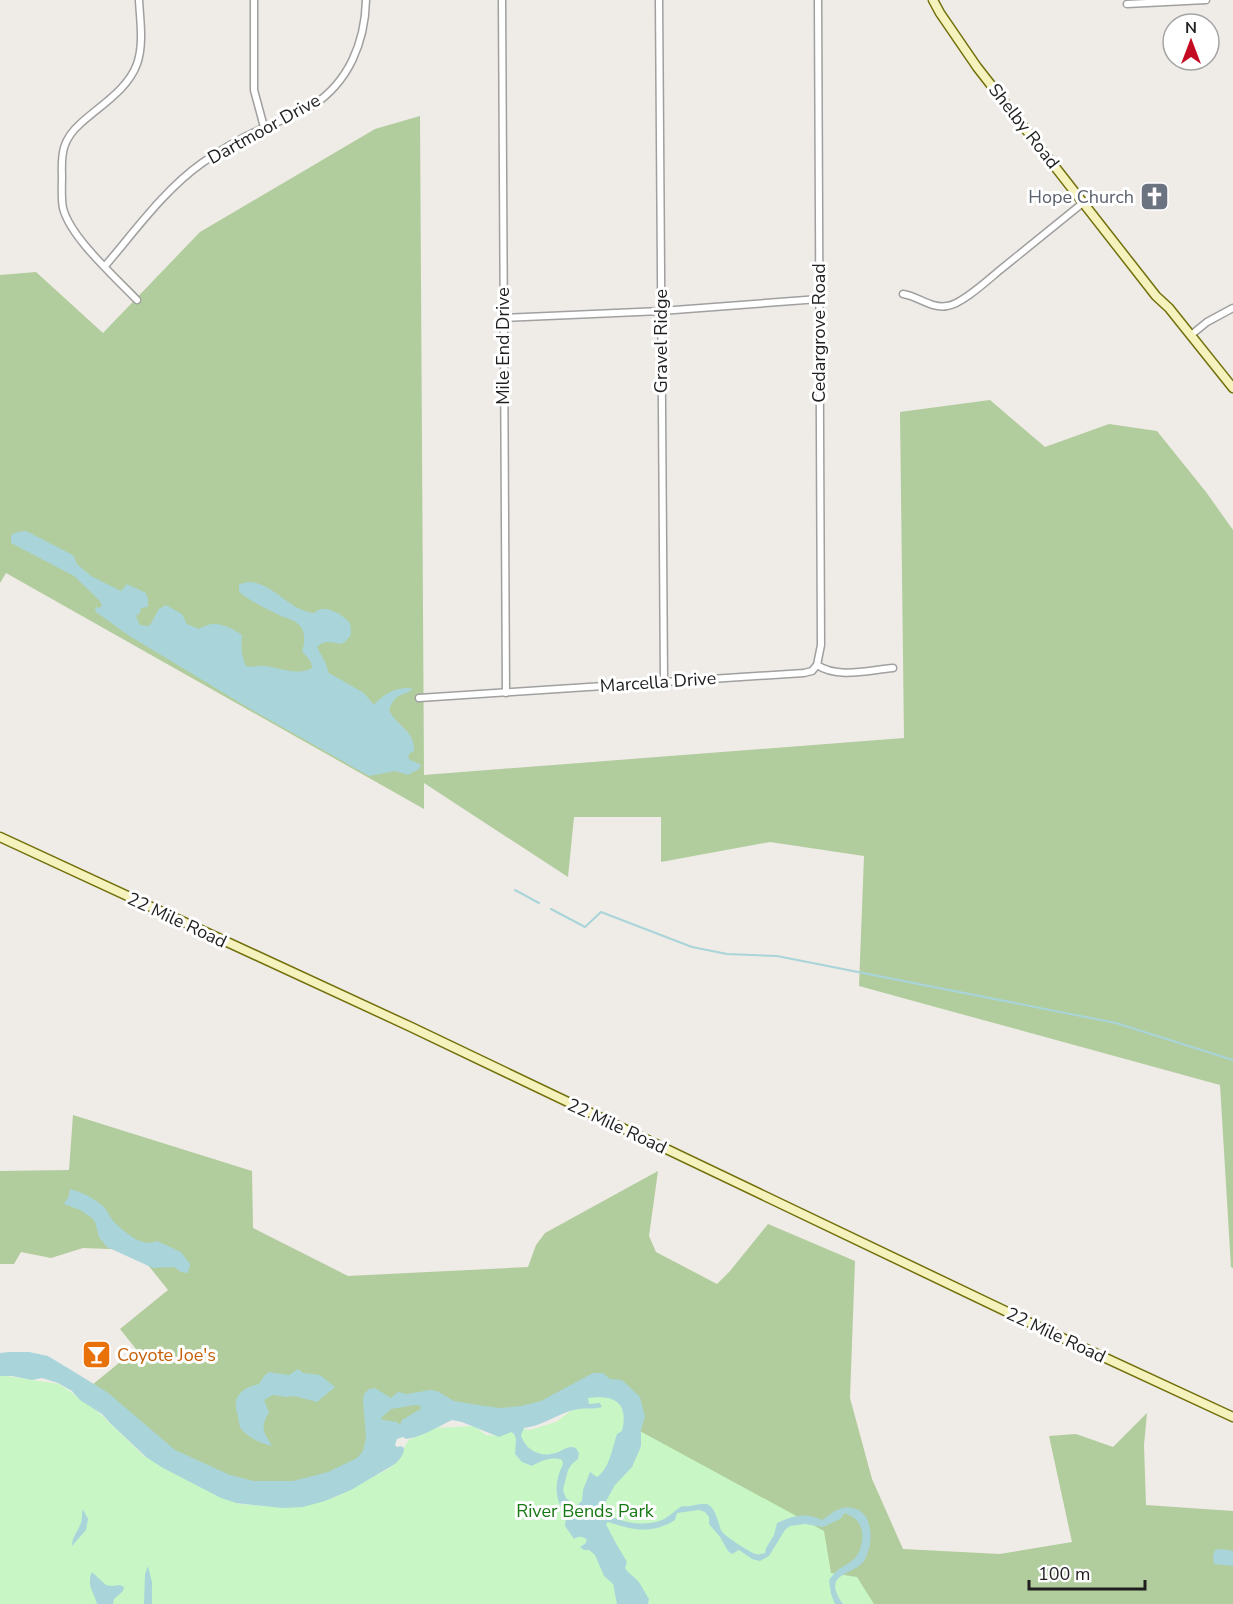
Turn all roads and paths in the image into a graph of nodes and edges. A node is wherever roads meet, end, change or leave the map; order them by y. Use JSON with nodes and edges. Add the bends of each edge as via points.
{"nodes":[{"id":1,"x":139,"y":0,"type":"edge"},
{"id":2,"x":254,"y":0,"type":"edge"},
{"id":3,"x":366,"y":0,"type":"edge"},
{"id":4,"x":502,"y":0,"type":"edge"},
{"id":5,"x":659,"y":0,"type":"edge"},
{"id":6,"x":818,"y":0,"type":"edge"},
{"id":7,"x":933,"y":0,"type":"edge"},
{"id":8,"x":1206,"y":0,"type":"edge"},
{"id":9,"x":1127,"y":4,"type":"dead end"},
{"id":10,"x":264,"y":127,"type":"junction"},
{"id":11,"x":1084,"y":202,"type":"junction"},
{"id":12,"x":105,"y":266,"type":"junction"},
{"id":13,"x":903,"y":294,"type":"dead end"},
{"id":14,"x":819,"y":299,"type":"junction"},
{"id":15,"x":136,"y":300,"type":"dead end"},
{"id":16,"x":1233,"y":308,"type":"edge"},
{"id":17,"x":661,"y":310,"type":"junction"},
{"id":18,"x":503,"y":318,"type":"junction"},
{"id":19,"x":1191,"y":335,"type":"junction"},
{"id":20,"x":1233,"y":388,"type":"edge"},
{"id":21,"x":818,"y":665,"type":"junction"},
{"id":22,"x":893,"y":668,"type":"dead end"},
{"id":23,"x":664,"y":681,"type":"junction"},
{"id":24,"x":506,"y":693,"type":"junction"},
{"id":25,"x":419,"y":698,"type":"dead end"},
{"id":26,"x":0,"y":837,"type":"edge"},
{"id":27,"x":1233,"y":1418,"type":"edge"}],
"edges":[{"from":1,"to":12,"type":"street","via":[[141,42],[136,67],[111,98],[71,133],[62,157],[62,200],[68,221]]},
{"from":2,"to":10,"type":"street","via":[[254,90]]},
{"from":3,"to":10,"type":"street","name":"Dartmoor Drive","via":[[360,45],[344,76],[312,106]]},
{"from":4,"to":18,"type":"street","name":"Mile End Drive"},
{"from":5,"to":17,"type":"street","name":"Gravel Ridge"},
{"from":6,"to":14,"type":"street","name":"Cedargrove Road"},
{"from":7,"to":11,"type":"street","name":"Shelby Road","via":[[977,67]]},
{"from":8,"to":9,"type":"street"},
{"from":10,"to":12,"type":"street","name":"Dartmoor Drive","via":[[209,158],[180,181]]},
{"from":11,"to":13,"type":"street","via":[[952,305],[933,305]]},
{"from":11,"to":19,"type":"street","name":"Shelby Road"},
{"from":12,"to":15,"type":"street"},
{"from":14,"to":17,"type":"street"},
{"from":14,"to":21,"type":"street","name":"Cedargrove Road"},
{"from":16,"to":19,"type":"street"},
{"from":17,"to":18,"type":"street"},
{"from":17,"to":23,"type":"street","name":"Gravel Ridge"},
{"from":18,"to":24,"type":"street","name":"Mile End Drive"},
{"from":19,"to":20,"type":"street","name":"Shelby Road"},
{"from":21,"to":22,"type":"street","via":[[842,673]]},
{"from":21,"to":23,"type":"street","name":"Marcella Drive","via":[[804,673]]},
{"from":23,"to":24,"type":"street","name":"Marcella Drive"},
{"from":24,"to":25,"type":"street","name":"Marcella Drive"},
{"from":26,"to":27,"type":"street","name":"22 Mile Road","via":[[400,1022]]}]}
